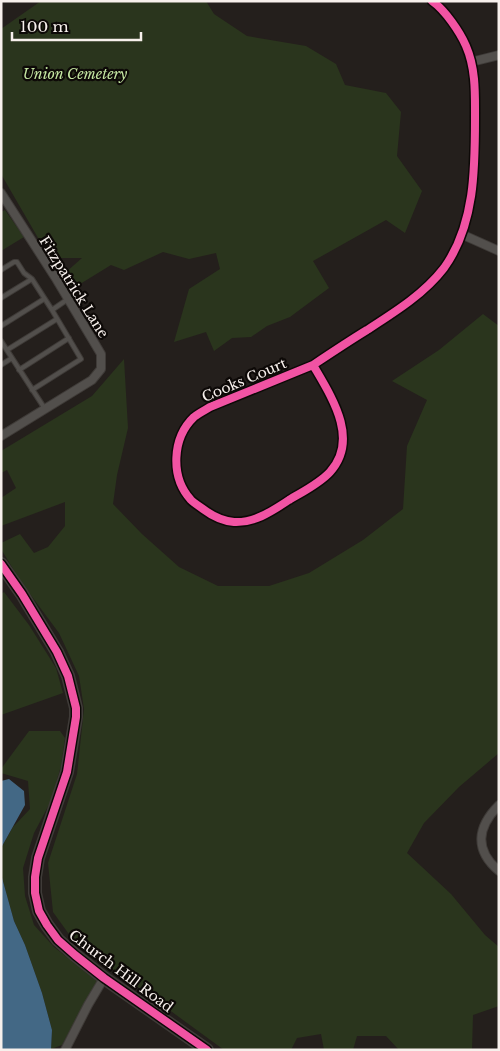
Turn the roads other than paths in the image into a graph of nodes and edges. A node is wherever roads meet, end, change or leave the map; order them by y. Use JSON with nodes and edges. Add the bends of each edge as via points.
{"nodes":[{"id":1,"x":432,"y":1,"type":"edge"},
{"id":2,"x":499,"y":55,"type":"edge"},
{"id":3,"x":471,"y":62,"type":"junction"},
{"id":4,"x":1,"y":193,"type":"edge"},
{"id":5,"x":461,"y":234,"type":"junction"},
{"id":6,"x":499,"y":251,"type":"edge"},
{"id":7,"x":1,"y":270,"type":"edge"},
{"id":8,"x":32,"y":279,"type":"junction"},
{"id":9,"x":1,"y":298,"type":"edge"},
{"id":10,"x":44,"y":298,"type":"junction"},
{"id":11,"x":68,"y":299,"type":"junction"},
{"id":12,"x":52,"y":310,"type":"junction"},
{"id":13,"x":57,"y":319,"type":"junction"},
{"id":14,"x":1,"y":326,"type":"edge"},
{"id":15,"x":69,"y":338,"type":"junction"},
{"id":16,"x":1,"y":341,"type":"edge"},
{"id":17,"x":7,"y":350,"type":"junction"},
{"id":18,"x":12,"y":358,"type":"junction"},
{"id":19,"x":1,"y":365,"type":"edge"},
{"id":20,"x":313,"y":365,"type":"junction"},
{"id":21,"x":19,"y":370,"type":"junction"},
{"id":22,"x":32,"y":390,"type":"junction"},
{"id":23,"x":45,"y":409,"type":"junction"},
{"id":24,"x":1,"y":436,"type":"edge"},
{"id":25,"x":1,"y":564,"type":"edge"},
{"id":26,"x":499,"y":805,"type":"edge"},
{"id":27,"x":499,"y":871,"type":"edge"},
{"id":28,"x":104,"y":978,"type":"junction"},
{"id":29,"x":65,"y":1050,"type":"edge"},
{"id":30,"x":207,"y":1050,"type":"edge"}],
"edges":[{"from":1,"to":3,"type":"street","name":"Cooks Court","via":[[454,24]]},
{"from":2,"to":3,"type":"street"},
{"from":3,"to":5,"type":"street","name":"Cooks Court","via":[[475,90],[475,162],[473,188]]},
{"from":4,"to":11,"type":"street","name":"Fitzpatrick Lane"},
{"from":5,"to":6,"type":"street"},
{"from":5,"to":20,"type":"street","name":"Cooks Court","via":[[444,267],[427,288]]},
{"from":7,"to":8,"type":"lane","via":[[15,261]]},
{"from":8,"to":9,"type":"lane"},
{"from":8,"to":10,"type":"lane"},
{"from":10,"to":12,"type":"lane"},
{"from":10,"to":14,"type":"lane"},
{"from":11,"to":12,"type":"lane"},
{"from":11,"to":23,"type":"street","name":"Fitzpatrick Lane","via":[[101,354],[100,369],[92,380]]},
{"from":12,"to":13,"type":"lane"},
{"from":13,"to":15,"type":"lane"},
{"from":13,"to":17,"type":"lane"},
{"from":15,"to":21,"type":"lane"},
{"from":15,"to":22,"type":"lane","via":[[81,359]]},
{"from":16,"to":17,"type":"lane"},
{"from":17,"to":18,"type":"lane"},
{"from":18,"to":19,"type":"lane"},
{"from":18,"to":21,"type":"lane"},
{"from":20,"to":20,"type":"street","name":"Cooks Court","via":[[210,407],[192,419],[182,433],[176,457],[178,478],[191,500],[209,514],[232,522],[246,522],[262,517],[330,472],[340,457],[342,424]]},
{"from":21,"to":22,"type":"lane"},
{"from":22,"to":23,"type":"lane"},
{"from":23,"to":24,"type":"street","name":"Fitzpatrick Lane"},
{"from":25,"to":28,"type":"street","name":"Church Hill Road","via":[[57,652],[68,676],[76,708],[67,772],[38,858],[35,893],[39,911],[58,940]]},
{"from":26,"to":27,"type":"street","via":[[490,814],[480,839],[490,864]]},
{"from":28,"to":29,"type":"street"},
{"from":28,"to":30,"type":"street","name":"Church Hill Road"}]}
